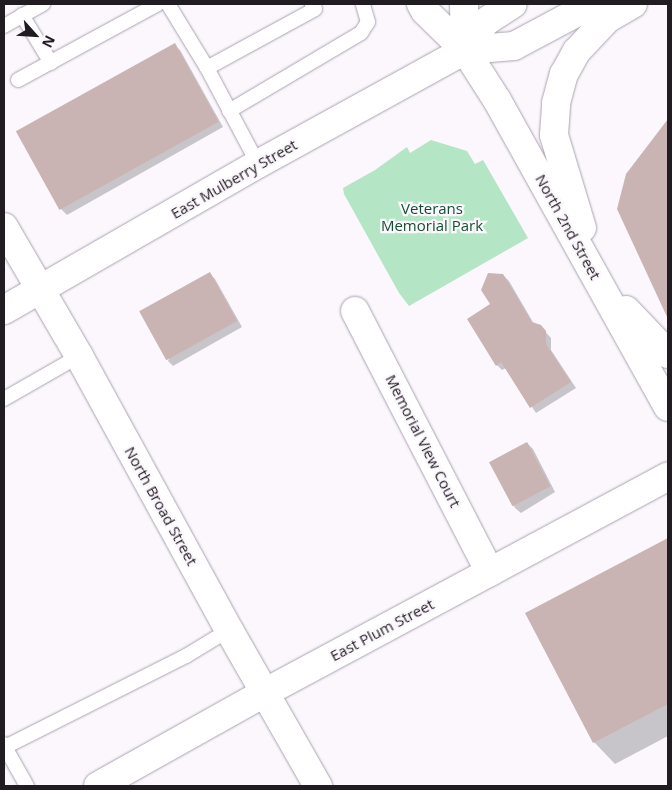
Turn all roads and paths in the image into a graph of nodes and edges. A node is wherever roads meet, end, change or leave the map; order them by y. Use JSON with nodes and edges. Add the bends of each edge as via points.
{"nodes":[{"id":1,"x":43,"y":4,"type":"edge"},
{"id":2,"x":158,"y":4,"type":"edge"},
{"id":3,"x":168,"y":4,"type":"edge"},
{"id":4,"x":312,"y":4,"type":"edge"},
{"id":5,"x":363,"y":4,"type":"edge"},
{"id":6,"x":421,"y":4,"type":"edge"},
{"id":7,"x":464,"y":4,"type":"edge"},
{"id":8,"x":513,"y":4,"type":"edge"},
{"id":9,"x":593,"y":4,"type":"edge"},
{"id":10,"x":633,"y":4,"type":"edge"},
{"id":11,"x":22,"y":15,"type":"junction"},
{"id":12,"x":4,"y":26,"type":"edge"},
{"id":13,"x":464,"y":50,"type":"junction"},
{"id":14,"x":51,"y":63,"type":"junction"},
{"id":15,"x":207,"y":68,"type":"junction"},
{"id":16,"x":18,"y":80,"type":"dead end"},
{"id":17,"x":229,"y":111,"type":"junction"},
{"id":18,"x":258,"y":164,"type":"junction"},
{"id":19,"x":4,"y":227,"type":"edge"},
{"id":20,"x":599,"y":281,"type":"junction"},
{"id":21,"x":40,"y":291,"type":"junction"},
{"id":22,"x":4,"y":310,"type":"edge"},
{"id":23,"x":355,"y":310,"type":"dead end"},
{"id":24,"x":668,"y":354,"type":"edge"},
{"id":25,"x":79,"y":356,"type":"junction"},
{"id":26,"x":4,"y":399,"type":"edge"},
{"id":27,"x":668,"y":406,"type":"edge"},
{"id":28,"x":668,"y":476,"type":"edge"},
{"id":29,"x":490,"y":572,"type":"junction"},
{"id":30,"x":229,"y":630,"type":"junction"},
{"id":31,"x":266,"y":692,"type":"junction"},
{"id":32,"x":5,"y":745,"type":"edge"},
{"id":33,"x":27,"y":786,"type":"edge"},
{"id":34,"x":98,"y":786,"type":"edge"},
{"id":35,"x":318,"y":786,"type":"edge"}],
"edges":[{"from":1,"to":11,"type":"lane"},
{"from":2,"to":14,"type":"lane"},
{"from":3,"to":15,"type":"lane"},
{"from":4,"to":15,"type":"lane","via":[[315,9]]},
{"from":5,"to":17,"type":"lane","via":[[368,22],[361,33]]},
{"from":6,"to":13,"type":"street","name":"North 2nd Street"},
{"from":7,"to":13,"type":"street"},
{"from":8,"to":13,"type":"street","via":[[485,22]]},
{"from":9,"to":13,"type":"street","via":[[514,46]]},
{"from":10,"to":20,"type":"street","via":[[607,18],[576,51],[564,74],[556,103],[554,135]]},
{"from":11,"to":12,"type":"lane"},
{"from":11,"to":14,"type":"lane"},
{"from":13,"to":18,"type":"street","name":"East Mulberry Street"},
{"from":13,"to":20,"type":"street","name":"North 2nd Street","via":[[497,100]]},
{"from":14,"to":16,"type":"lane"},
{"from":15,"to":17,"type":"lane"},
{"from":17,"to":18,"type":"lane"},
{"from":18,"to":21,"type":"street","name":"East Mulberry Street"},
{"from":19,"to":21,"type":"street","name":"North Broad Street"},
{"from":20,"to":24,"type":"street"},
{"from":20,"to":27,"type":"street","name":"North 2nd Street"},
{"from":21,"to":22,"type":"street","name":"East Mulberry Street"},
{"from":21,"to":25,"type":"street","name":"North Broad Street"},
{"from":23,"to":29,"type":"street","name":"Memorial View Court"},
{"from":25,"to":26,"type":"lane"},
{"from":25,"to":30,"type":"street","name":"North Broad Street"},
{"from":28,"to":29,"type":"street","name":"East Plum Street"},
{"from":29,"to":31,"type":"street","name":"East Plum Street"},
{"from":30,"to":31,"type":"street","name":"North Broad Street"},
{"from":30,"to":32,"type":"lane","via":[[186,656]]},
{"from":31,"to":34,"type":"street","name":"East Plum Street"},
{"from":31,"to":35,"type":"street","name":"North Broad Street"},
{"from":32,"to":33,"type":"lane"}]}
